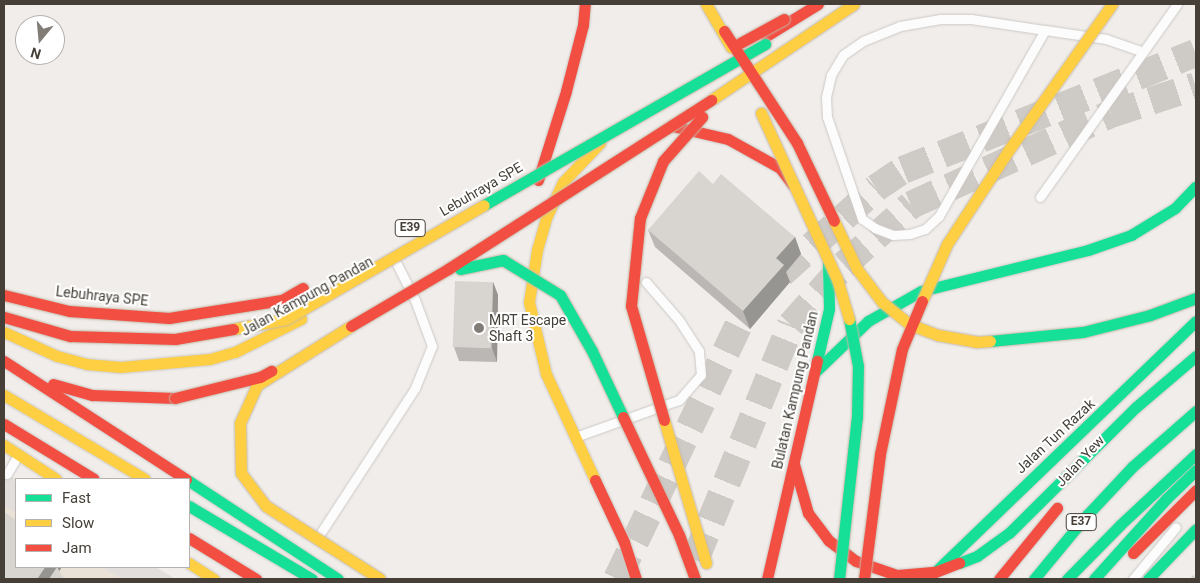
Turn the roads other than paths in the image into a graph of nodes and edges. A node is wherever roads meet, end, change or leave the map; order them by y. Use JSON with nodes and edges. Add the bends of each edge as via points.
{"nodes":[{"id":1,"x":585,"y":4,"type":"edge"},
{"id":2,"x":706,"y":4,"type":"edge"},
{"id":3,"x":808,"y":4,"type":"edge"},
{"id":4,"x":818,"y":4,"type":"edge"},
{"id":5,"x":836,"y":4,"type":"edge"},
{"id":6,"x":854,"y":4,"type":"edge"},
{"id":7,"x":1112,"y":4,"type":"edge"},
{"id":8,"x":1177,"y":4,"type":"edge"},
{"id":9,"x":784,"y":18,"type":"junction"},
{"id":10,"x":1045,"y":30,"type":"junction"},
{"id":11,"x":724,"y":31,"type":"junction"},
{"id":12,"x":724,"y":52,"type":"dead end"},
{"id":13,"x":1143,"y":52,"type":"junction"},
{"id":14,"x":599,"y":144,"type":"junction"},
{"id":15,"x":559,"y":145,"type":"dead end"},
{"id":16,"x":533,"y":159,"type":"dead end"},
{"id":17,"x":538,"y":180,"type":"junction"},
{"id":18,"x":1196,"y":186,"type":"edge"},
{"id":19,"x":1040,"y":197,"type":"dead end"},
{"id":20,"x":397,"y":264,"type":"junction"},
{"id":21,"x":316,"y":281,"type":"dead end"},
{"id":22,"x":646,"y":282,"type":"dead end"},
{"id":23,"x":4,"y":295,"type":"edge"},
{"id":24,"x":1196,"y":298,"type":"edge"},
{"id":25,"x":4,"y":317,"type":"edge"},
{"id":26,"x":1196,"y":321,"type":"edge"},
{"id":27,"x":4,"y":332,"type":"edge"},
{"id":28,"x":1196,"y":356,"type":"edge"},
{"id":29,"x":4,"y":361,"type":"edge"},
{"id":30,"x":4,"y":367,"type":"edge"},
{"id":31,"x":815,"y":372,"type":"junction"},
{"id":32,"x":4,"y":396,"type":"edge"},
{"id":33,"x":1196,"y":411,"type":"edge"},
{"id":34,"x":4,"y":424,"type":"edge"},
{"id":35,"x":576,"y":437,"type":"junction"},
{"id":36,"x":4,"y":445,"type":"edge"},
{"id":37,"x":583,"y":454,"type":"junction"},
{"id":38,"x":1196,"y":454,"type":"edge"},
{"id":39,"x":18,"y":455,"type":"junction"},
{"id":40,"x":794,"y":464,"type":"junction"},
{"id":41,"x":175,"y":466,"type":"dead end"},
{"id":42,"x":1196,"y":470,"type":"edge"},
{"id":43,"x":7,"y":474,"type":"dead end"},
{"id":44,"x":54,"y":478,"type":"edge"},
{"id":45,"x":92,"y":478,"type":"edge"},
{"id":46,"x":142,"y":478,"type":"edge"},
{"id":47,"x":184,"y":478,"type":"edge"},
{"id":48,"x":190,"y":482,"type":"edge"},
{"id":49,"x":1196,"y":490,"type":"edge"},
{"id":50,"x":1066,"y":498,"type":"dead end"},
{"id":51,"x":190,"y":507,"type":"edge"},
{"id":52,"x":1191,"y":509,"type":"edge"},
{"id":53,"x":1196,"y":529,"type":"edge"},
{"id":54,"x":286,"y":533,"type":"dead end"},
{"id":55,"x":190,"y":539,"type":"edge"},
{"id":56,"x":311,"y":548,"type":"dead end"},
{"id":57,"x":644,"y":562,"type":"dead end"},
{"id":58,"x":190,"y":564,"type":"edge"},
{"id":59,"x":341,"y":566,"type":"dead end"},
{"id":60,"x":1123,"y":566,"type":"dead end"},
{"id":61,"x":708,"y":571,"type":"dead end"},
{"id":62,"x":935,"y":572,"type":"junction"},
{"id":63,"x":214,"y":579,"type":"edge"},
{"id":64,"x":256,"y":579,"type":"edge"},
{"id":65,"x":312,"y":579,"type":"edge"},
{"id":66,"x":338,"y":579,"type":"edge"},
{"id":67,"x":364,"y":579,"type":"edge"},
{"id":68,"x":380,"y":579,"type":"edge"},
{"id":69,"x":636,"y":579,"type":"edge"},
{"id":70,"x":695,"y":579,"type":"edge"},
{"id":71,"x":767,"y":579,"type":"edge"},
{"id":72,"x":839,"y":579,"type":"edge"},
{"id":73,"x":864,"y":579,"type":"edge"},
{"id":74,"x":999,"y":579,"type":"edge"},
{"id":75,"x":1034,"y":579,"type":"edge"},
{"id":76,"x":1067,"y":579,"type":"edge"},
{"id":77,"x":1094,"y":579,"type":"edge"},
{"id":78,"x":1132,"y":579,"type":"edge"},
{"id":79,"x":1148,"y":579,"type":"edge"}],
"edges":[{"from":1,"to":17,"type":"main road","via":[[583,25],[566,91]]},
{"from":2,"to":11,"type":"main road","bridge":true},
{"from":3,"to":9,"type":"main road"},
{"from":4,"to":14,"type":"main road"},
{"from":5,"to":25,"type":"main road","name":"Lebuhraya SPE","number":"E39","bridge":true,"via":[[286,319],[175,339],[70,336]]},
{"from":6,"to":68,"type":"main road","bridge":true,"via":[[456,264],[256,386],[240,423],[241,473],[266,506]]},
{"from":7,"to":73,"type":"main road","bridge":true,"via":[[947,244],[902,349],[880,454]]},
{"from":8,"to":13,"type":"lane"},
{"from":9,"to":12,"type":"main road","bridge":true},
{"from":9,"to":61,"type":"main road","bridge":true,"via":[[663,161],[640,218],[631,306]]},
{"from":10,"to":10,"type":"lane","via":[[939,216],[925,229],[893,235],[862,219],[827,117],[826,97],[831,75],[843,55],[863,41],[900,26],[940,19],[971,19]]},
{"from":10,"to":13,"type":"lane","via":[[1106,39]]},
{"from":11,"to":24,"type":"main road","bridge":true,"via":[[797,143],[857,269],[882,302],[909,324],[938,335],[976,342],[1018,340],[1083,332],[1150,315]]},
{"from":11,"to":72,"type":"main road","bridge":true,"via":[[837,279],[851,325],[858,366],[857,416]]},
{"from":13,"to":19,"type":"lane"},
{"from":14,"to":17,"type":"main road","name":"Jalan Kampung Pandan"},
{"from":14,"to":31,"type":"main road","name":"Bulatan Kampung Pandan","via":[[638,130],[674,126],[728,138],[780,168],[813,211],[828,259],[829,309]]},
{"from":14,"to":35,"type":"main road","name":"Bulatan Kampung Pandan","via":[[563,182],[547,216],[537,250],[529,302],[546,374]]},
{"from":15,"to":16,"type":"main road","name":"Lebuhraya SPE"},
{"from":17,"to":20,"type":"main road","name":"Jalan Kampung Pandan"},
{"from":18,"to":31,"type":"main road","via":[[1175,208],[1131,235],[1088,250],[920,291],[868,321]]},
{"from":20,"to":27,"type":"main road","name":"Jalan Kampung Pandan","via":[[283,329],[235,352],[210,359],[121,368],[86,364],[57,356]]},
{"from":20,"to":56,"type":"lane","via":[[432,346],[415,388]]},
{"from":21,"to":23,"type":"main road","name":"Lebuhraya SPE","bridge":true,"via":[[282,300],[169,318],[69,311]]},
{"from":22,"to":35,"type":"lane","via":[[678,319],[698,351],[701,374],[679,400]]},
{"from":26,"to":62,"type":"main road","name":"Jalan Tun Razak"},
{"from":28,"to":62,"type":"main road","via":[[1136,407],[1009,533],[978,556]]},
{"from":29,"to":47,"type":"main road"},
{"from":30,"to":70,"type":"main road","bridge":true,"via":[[21,376],[92,395],[175,398],[260,377],[447,271],[503,260],[560,295],[592,352],[680,536]]},
{"from":31,"to":40,"type":"main road","name":"Bulatan Kampung Pandan"},
{"from":32,"to":46,"type":"main road"},
{"from":33,"to":75,"type":"main road","number":"E37","via":[[1132,467]]},
{"from":34,"to":45,"type":"main road"},
{"from":35,"to":37,"type":"main road","name":"Bulatan Kampung Pandan"},
{"from":36,"to":39,"type":"main road"},
{"from":37,"to":57,"type":"main road"},
{"from":37,"to":69,"type":"main road","name":"Bulatan Kampung Pandan","via":[[624,542]]},
{"from":38,"to":76,"type":"main road"},
{"from":39,"to":43,"type":"lane"},
{"from":39,"to":44,"type":"main road"},
{"from":40,"to":62,"type":"main road","via":[[808,513],[828,540],[856,562],[897,575]]},
{"from":40,"to":71,"type":"main road","name":"Bulatan Kampung Pandan"},
{"from":41,"to":54,"type":"lane"},
{"from":42,"to":77,"type":"main road"},
{"from":48,"to":66,"type":"main road"},
{"from":49,"to":60,"type":"main road"},
{"from":50,"to":74,"type":"main road","name":"Jalan Yew","number":"E37"},
{"from":51,"to":65,"type":"main road"},
{"from":52,"to":78,"type":"lane"},
{"from":53,"to":79,"type":"main road"},
{"from":55,"to":64,"type":"main road"},
{"from":58,"to":63,"type":"main road"},
{"from":59,"to":67,"type":"lane"}]}
